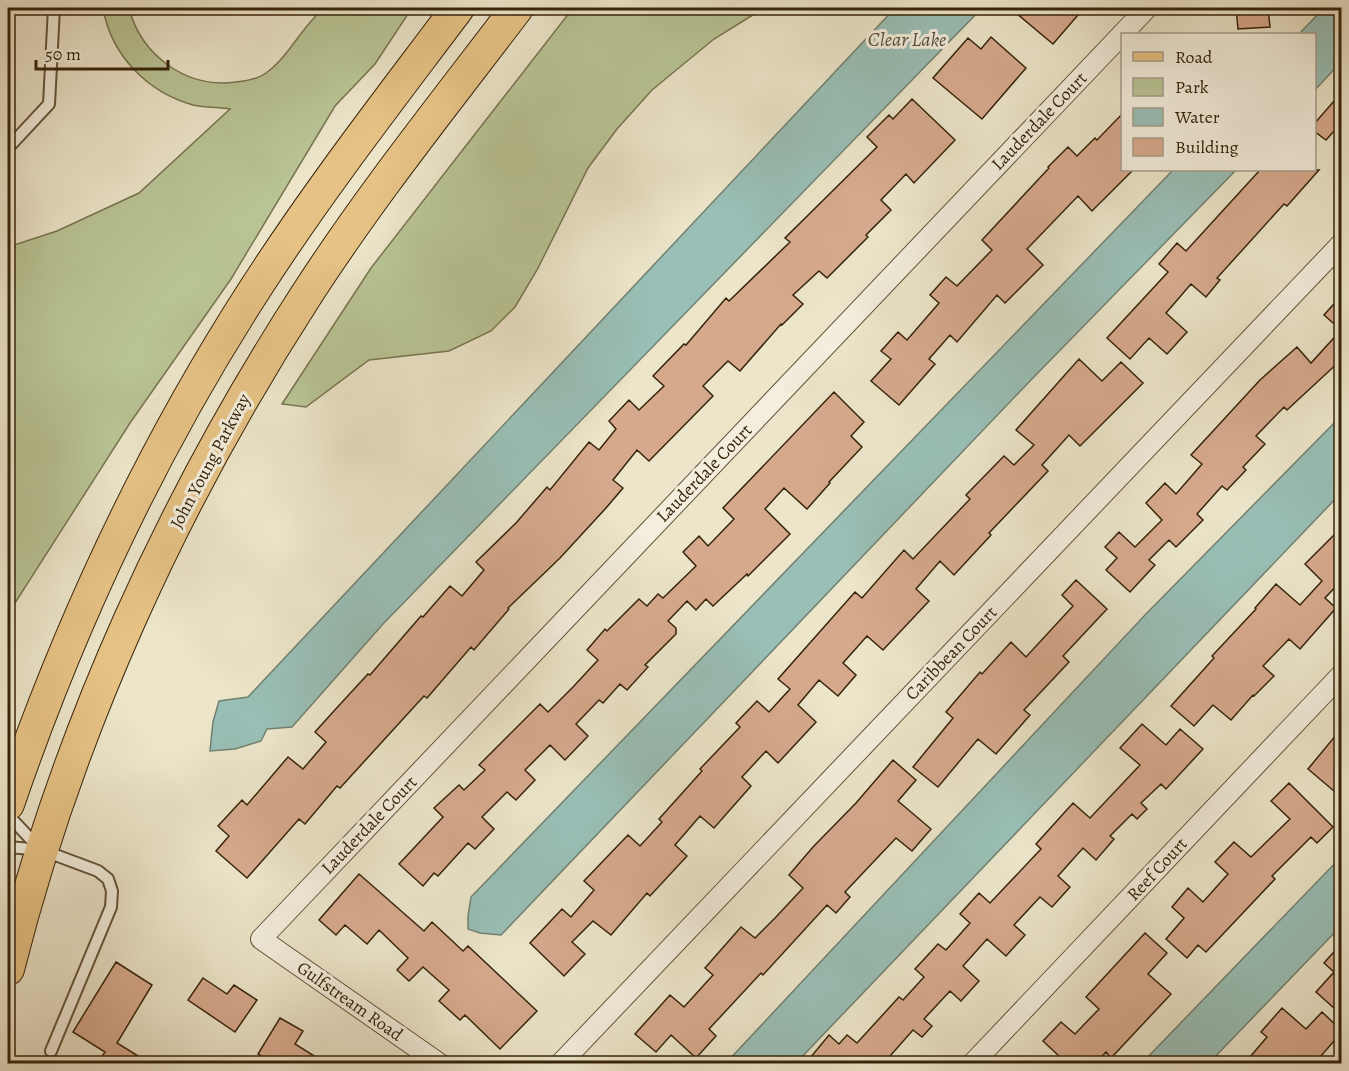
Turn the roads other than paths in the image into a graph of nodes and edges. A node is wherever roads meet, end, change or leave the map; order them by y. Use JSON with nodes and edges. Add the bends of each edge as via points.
{"nodes":[{"id":1,"x":54,"y":8,"type":"edge"},
{"id":2,"x":458,"y":8,"type":"edge"},
{"id":3,"x":517,"y":8,"type":"edge"},
{"id":4,"x":1147,"y":8,"type":"edge"},
{"id":5,"x":1123,"y":33,"type":"edge"},
{"id":6,"x":1121,"y":35,"type":"edge"},
{"id":7,"x":8,"y":148,"type":"edge"},
{"id":8,"x":1341,"y":243,"type":"edge"},
{"id":9,"x":1341,"y":674,"type":"edge"},
{"id":10,"x":8,"y":804,"type":"edge"},
{"id":11,"x":8,"y":815,"type":"edge"},
{"id":12,"x":8,"y":847,"type":"edge"},
{"id":13,"x":42,"y":850,"type":"junction"},
{"id":14,"x":261,"y":939,"type":"joint"},
{"id":15,"x":8,"y":969,"type":"edge"},
{"id":16,"x":51,"y":1051,"type":"dead end"},
{"id":17,"x":440,"y":1064,"type":"edge"},
{"id":18,"x":560,"y":1064,"type":"edge"},
{"id":19,"x":972,"y":1064,"type":"edge"}],
"edges":[{"from":1,"to":7,"type":"lane","via":[[49,104]]},
{"from":2,"to":10,"type":"main road","via":[[310,206],[249,297],[189,398],[84,605]]},
{"from":3,"to":13,"type":"main road","name":"John Young Parkway","via":[[312,286],[223,434],[144,589],[74,753]]},
{"from":4,"to":5,"type":"street","name":"Lauderdale Court"},
{"from":6,"to":14,"type":"street","name":"Lauderdale Court"},
{"from":8,"to":18,"type":"street","name":"Caribbean Court"},
{"from":9,"to":19,"type":"street","name":"Reef Court"},
{"from":11,"to":13,"type":"lane"},
{"from":12,"to":13,"type":"lane"},
{"from":13,"to":15,"type":"main road","name":"John Young Parkway"},
{"from":13,"to":16,"type":"lane","via":[[98,871],[108,879],[112,891],[111,907]]},
{"from":14,"to":17,"type":"street","name":"Gulfstream Road"}]}
